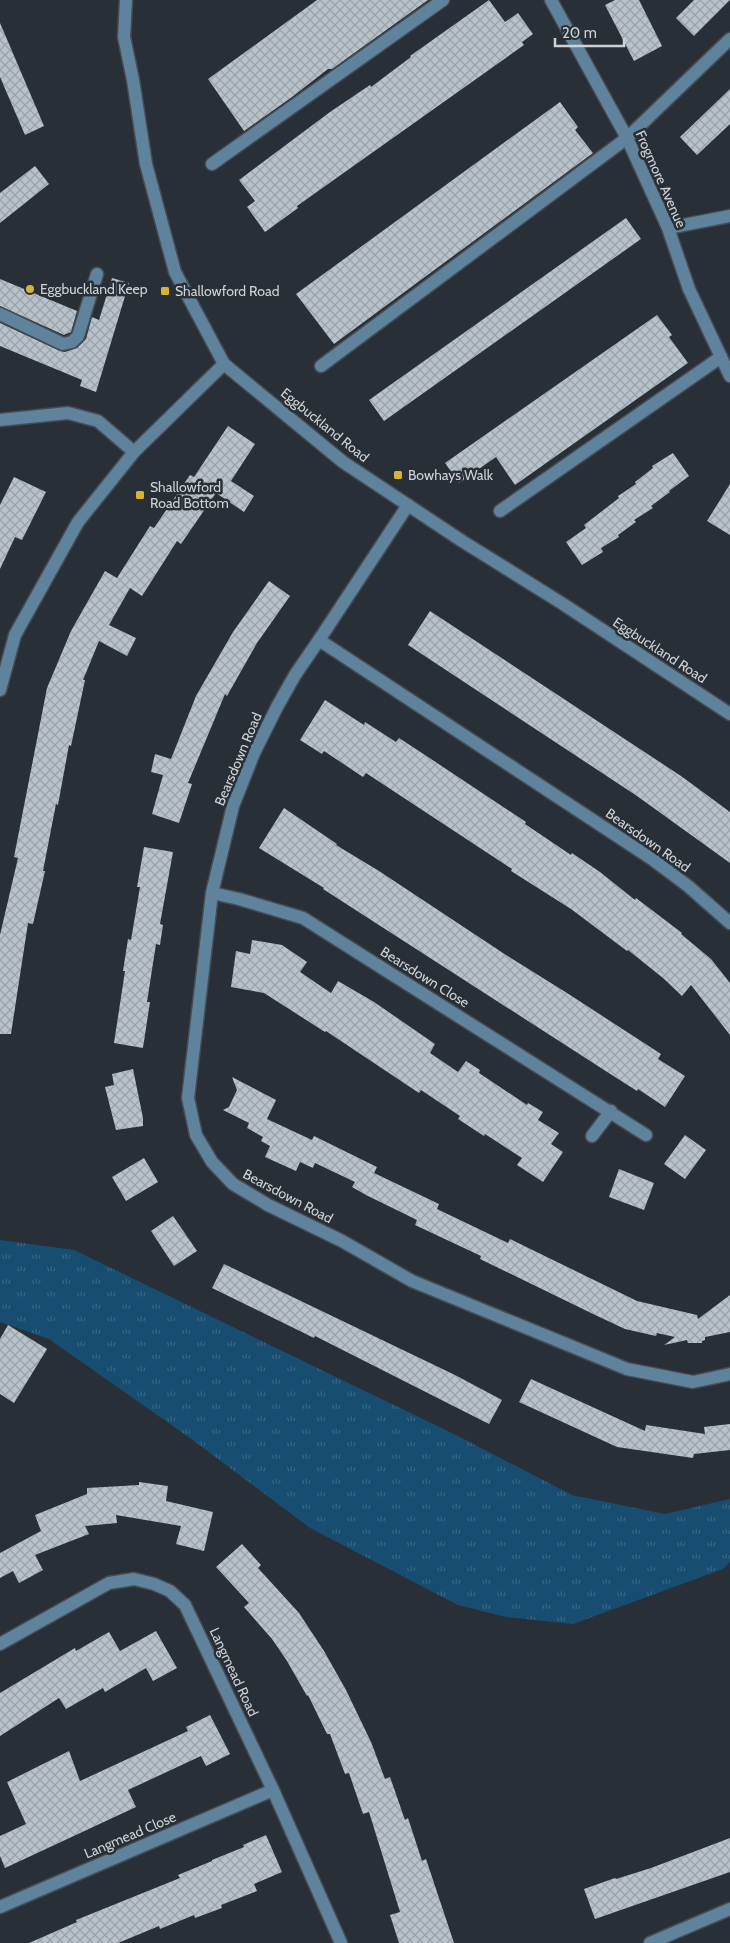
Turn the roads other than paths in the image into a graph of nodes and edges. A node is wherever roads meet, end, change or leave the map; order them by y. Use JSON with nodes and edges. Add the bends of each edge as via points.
{"nodes":[{"id":1,"x":126,"y":0,"type":"edge"},
{"id":2,"x":443,"y":0,"type":"edge"},
{"id":3,"x":551,"y":0,"type":"edge"},
{"id":4,"x":730,"y":39,"type":"edge"},
{"id":5,"x":627,"y":138,"type":"junction"},
{"id":6,"x":212,"y":164,"type":"dead end"},
{"id":7,"x":730,"y":216,"type":"edge"},
{"id":8,"x":668,"y":228,"type":"junction"},
{"id":9,"x":97,"y":274,"type":"dead end"},
{"id":10,"x":0,"y":314,"type":"edge"},
{"id":11,"x":721,"y":357,"type":"junction"},
{"id":12,"x":224,"y":364,"type":"junction"},
{"id":13,"x":321,"y":366,"type":"dead end"},
{"id":14,"x":730,"y":376,"type":"edge"},
{"id":15,"x":0,"y":420,"type":"edge"},
{"id":16,"x":134,"y":452,"type":"junction"},
{"id":17,"x":408,"y":505,"type":"junction"},
{"id":18,"x":500,"y":511,"type":"dead end"},
{"id":19,"x":319,"y":640,"type":"junction"},
{"id":20,"x":0,"y":690,"type":"edge"},
{"id":21,"x":730,"y":714,"type":"edge"},
{"id":22,"x":212,"y":893,"type":"junction"},
{"id":23,"x":730,"y":923,"type":"edge"},
{"id":24,"x":611,"y":1111,"type":"junction"},
{"id":25,"x":646,"y":1134,"type":"dead end"},
{"id":26,"x":592,"y":1136,"type":"dead end"},
{"id":27,"x":730,"y":1374,"type":"edge"},
{"id":28,"x":0,"y":1644,"type":"edge"},
{"id":29,"x":273,"y":1790,"type":"junction"},
{"id":30,"x":0,"y":1907,"type":"edge"},
{"id":31,"x":730,"y":1909,"type":"edge"},
{"id":32,"x":341,"y":1943,"type":"edge"},
{"id":33,"x":650,"y":1943,"type":"edge"}],
"edges":[{"from":1,"to":12,"type":"street","name":"Eggbuckland Road","via":[[124,38],[146,164],[174,272]]},
{"from":2,"to":6,"type":"street"},
{"from":3,"to":5,"type":"street","name":"Frogmore Avenue"},
{"from":4,"to":5,"type":"street"},
{"from":5,"to":8,"type":"street","name":"Frogmore Avenue"},
{"from":5,"to":13,"type":"street"},
{"from":7,"to":8,"type":"street"},
{"from":8,"to":11,"type":"street","name":"Frogmore Avenue","via":[[689,289]]},
{"from":9,"to":10,"type":"street","via":[[78,336],[72,342],[63,344]]},
{"from":11,"to":14,"type":"street","name":"Frogmore Avenue"},
{"from":11,"to":18,"type":"street"},
{"from":12,"to":16,"type":"street"},
{"from":12,"to":17,"type":"street","name":"Eggbuckland Road","via":[[343,462]]},
{"from":15,"to":16,"type":"street","via":[[68,413],[98,421]]},
{"from":16,"to":20,"type":"street","via":[[78,522],[15,634]]},
{"from":17,"to":19,"type":"street","name":"Bearsdown Road"},
{"from":17,"to":21,"type":"street","name":"Eggbuckland Road"},
{"from":19,"to":22,"type":"street","name":"Bearsdown Road","via":[[295,675],[254,753],[233,806]]},
{"from":19,"to":23,"type":"street","name":"Bearsdown Road","via":[[652,859]]},
{"from":22,"to":24,"type":"street","name":"Bearsdown Close","via":[[302,918]]},
{"from":22,"to":27,"type":"street","name":"Bearsdown Road","via":[[188,1098],[196,1135],[212,1162],[233,1184],[412,1281],[627,1369],[693,1382]]},
{"from":24,"to":25,"type":"street","name":"Bearsdown Close"},
{"from":24,"to":26,"type":"street"},
{"from":28,"to":29,"type":"street","name":"Langmead Road","via":[[108,1584],[134,1580],[170,1591],[185,1605],[192,1618]]},
{"from":29,"to":30,"type":"street","name":"Langmead Close"},
{"from":29,"to":32,"type":"street","name":"Langmead Road"},
{"from":31,"to":33,"type":"street"}]}
